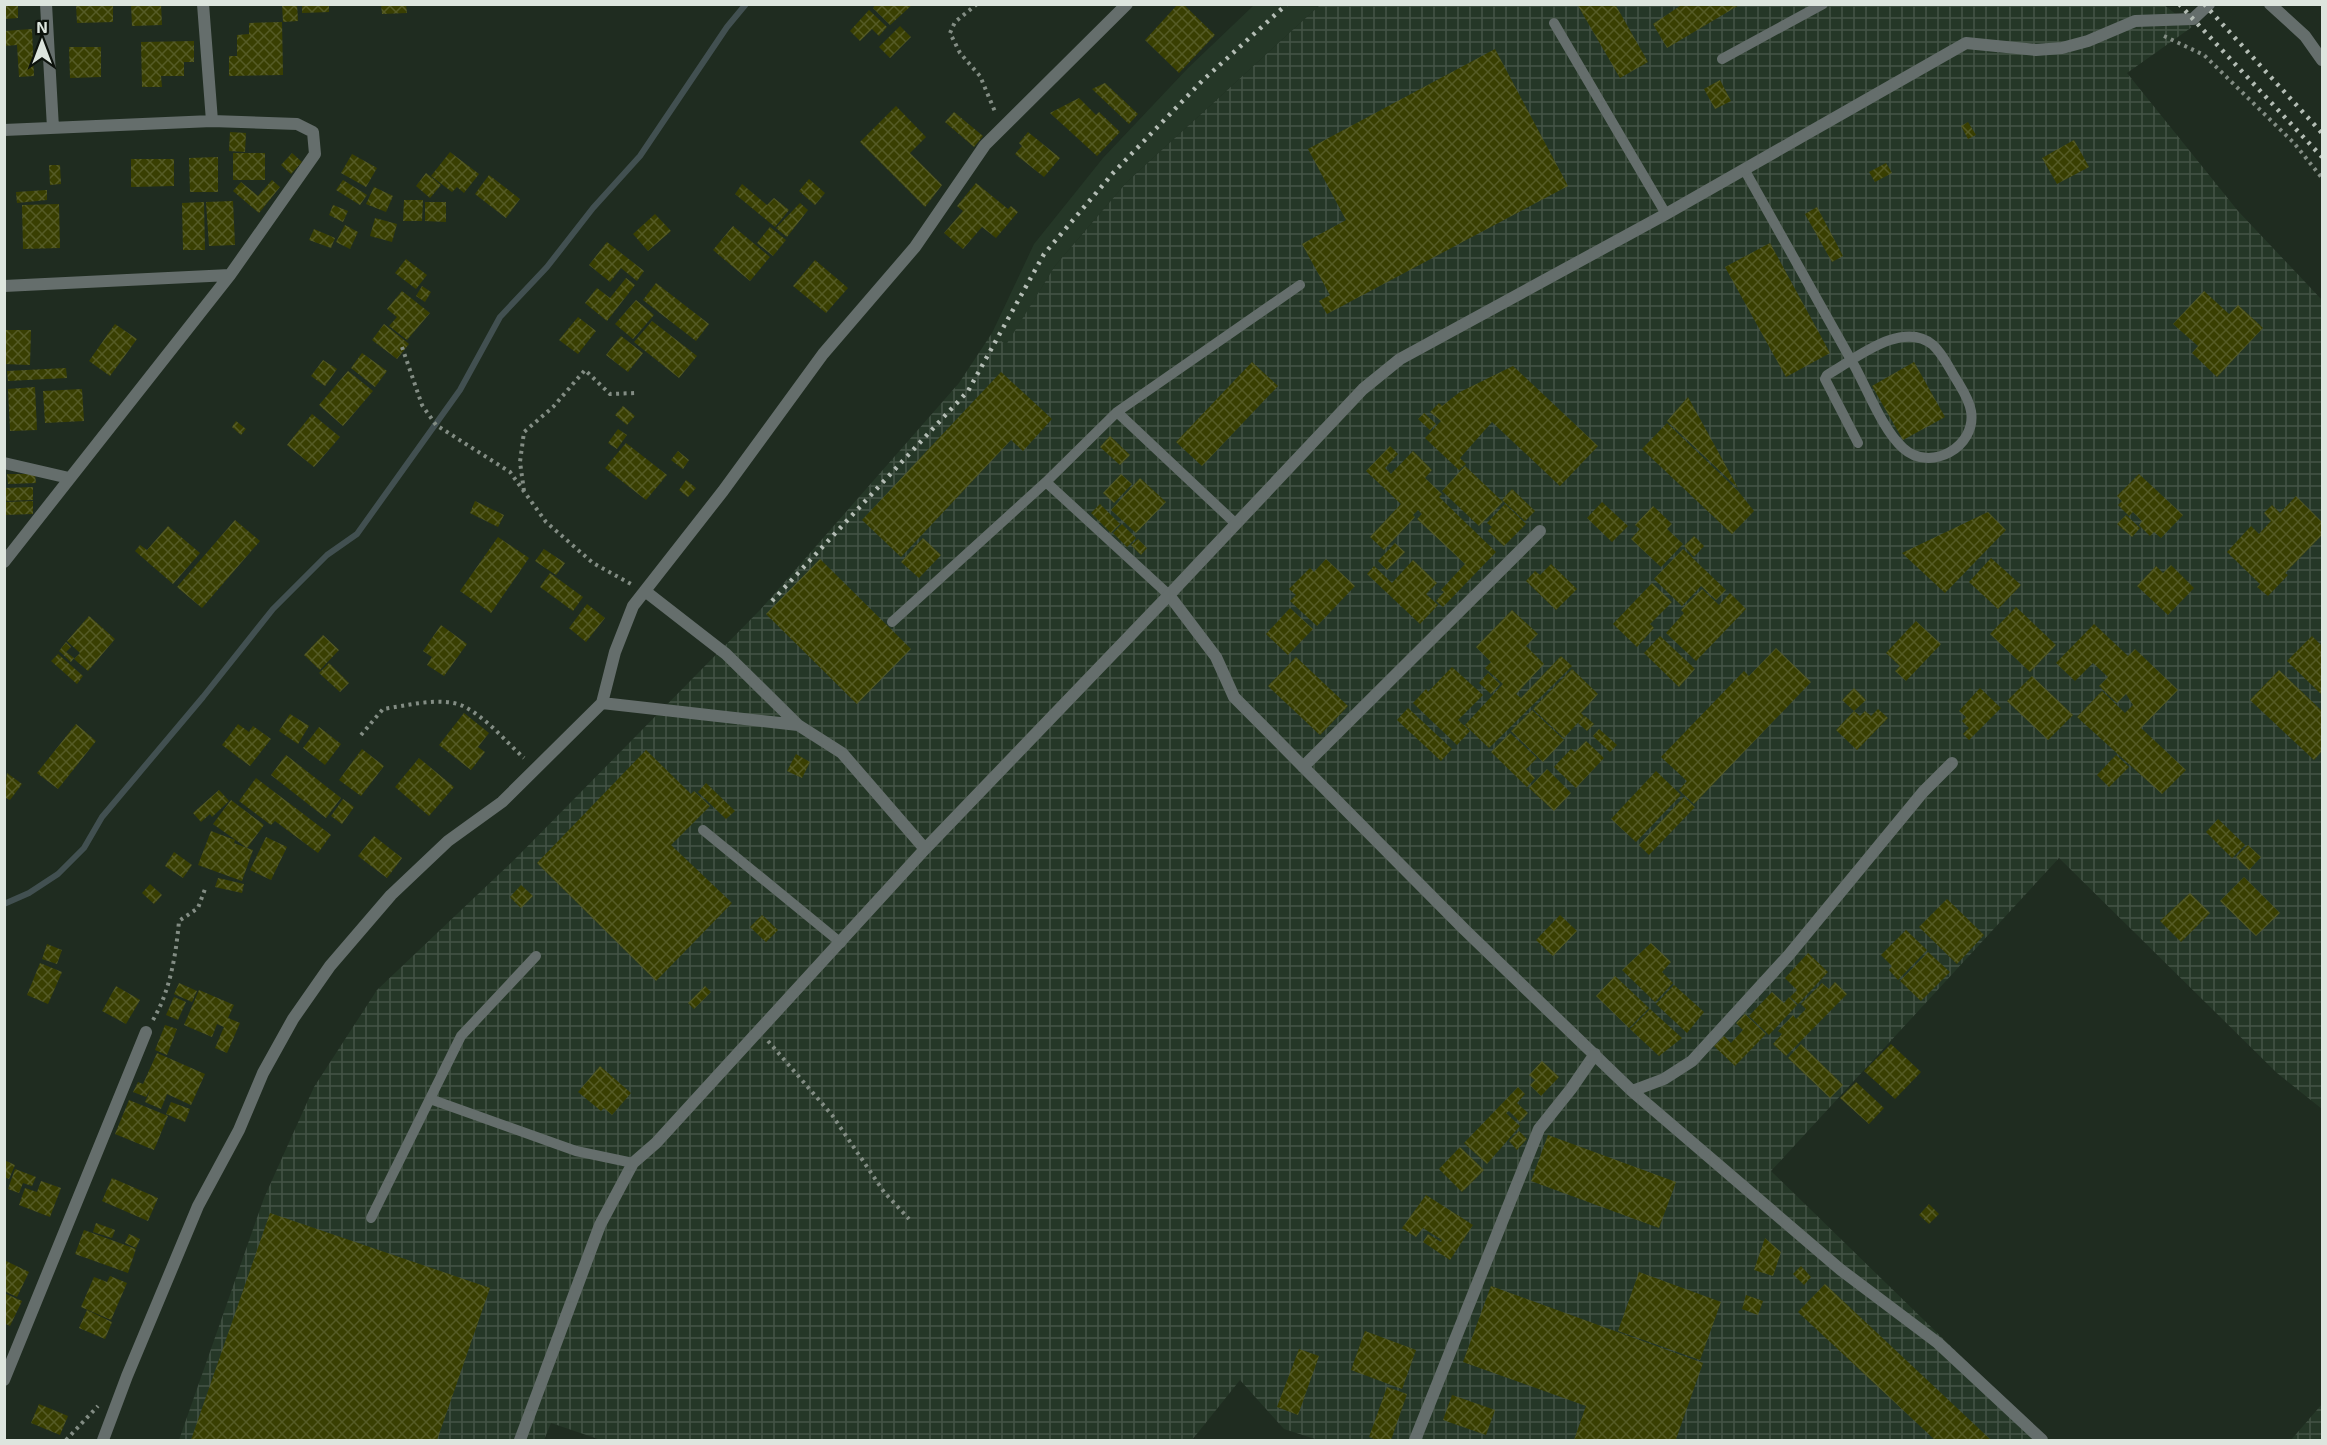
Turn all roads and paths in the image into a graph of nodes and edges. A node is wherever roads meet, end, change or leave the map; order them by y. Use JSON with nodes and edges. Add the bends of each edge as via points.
{"nodes":[{"id":1,"x":46,"y":4,"type":"edge"},
{"id":2,"x":203,"y":4,"type":"edge"},
{"id":3,"x":977,"y":4,"type":"edge"},
{"id":4,"x":1127,"y":4,"type":"edge"},
{"id":5,"x":1823,"y":4,"type":"edge"},
{"id":6,"x":2209,"y":4,"type":"edge"},
{"id":7,"x":2270,"y":4,"type":"edge"},
{"id":8,"x":2135,"y":21,"type":"junction"},
{"id":9,"x":1554,"y":23,"type":"dead end"},
{"id":10,"x":1722,"y":59,"type":"dead end"},
{"id":11,"x":2322,"y":60,"type":"edge"},
{"id":12,"x":212,"y":121,"type":"junction"},
{"id":13,"x":53,"y":128,"type":"junction"},
{"id":14,"x":4,"y":130,"type":"edge"},
{"id":15,"x":1001,"y":130,"type":"junction"},
{"id":16,"x":1744,"y":169,"type":"junction"},
{"id":17,"x":2322,"y":178,"type":"edge"},
{"id":18,"x":1666,"y":214,"type":"junction"},
{"id":19,"x":230,"y":275,"type":"junction"},
{"id":20,"x":1300,"y":285,"type":"dead end"},
{"id":21,"x":4,"y":286,"type":"edge"},
{"id":22,"x":402,"y":347,"type":"dead end"},
{"id":23,"x":1851,"y":361,"type":"junction"},
{"id":24,"x":635,"y":393,"type":"dead end"},
{"id":25,"x":1117,"y":412,"type":"junction"},
{"id":26,"x":1858,"y":443,"type":"dead end"},
{"id":27,"x":4,"y":463,"type":"edge"},
{"id":28,"x":69,"y":478,"type":"junction"},
{"id":29,"x":1046,"y":482,"type":"junction"},
{"id":30,"x":524,"y":491,"type":"junction"},
{"id":31,"x":1236,"y":524,"type":"junction"},
{"id":32,"x":1539,"y":531,"type":"dead end"},
{"id":33,"x":4,"y":562,"type":"edge"},
{"id":34,"x":645,"y":591,"type":"junction"},
{"id":35,"x":1169,"y":595,"type":"junction"},
{"id":36,"x":892,"y":622,"type":"dead end"},
{"id":37,"x":602,"y":703,"type":"junction"},
{"id":38,"x":798,"y":725,"type":"junction"},
{"id":39,"x":362,"y":735,"type":"dead end"},
{"id":40,"x":1952,"y":763,"type":"dead end"},
{"id":41,"x":1303,"y":767,"type":"junction"},
{"id":42,"x":535,"y":769,"type":"junction"},
{"id":43,"x":703,"y":830,"type":"dead end"},
{"id":44,"x":925,"y":849,"type":"junction"},
{"id":45,"x":205,"y":890,"type":"dead end"},
{"id":46,"x":841,"y":943,"type":"junction"},
{"id":47,"x":536,"y":956,"type":"dead end"},
{"id":48,"x":757,"y":1029,"type":"junction"},
{"id":49,"x":146,"y":1032,"type":"joint"},
{"id":50,"x":1594,"y":1054,"type":"junction"},
{"id":51,"x":1632,"y":1090,"type":"junction"},
{"id":52,"x":430,"y":1099,"type":"junction"},
{"id":53,"x":633,"y":1163,"type":"junction"},
{"id":54,"x":371,"y":1218,"type":"dead end"},
{"id":55,"x":909,"y":1219,"type":"dead end"},
{"id":56,"x":4,"y":1380,"type":"edge"},
{"id":57,"x":103,"y":1440,"type":"edge"},
{"id":58,"x":520,"y":1440,"type":"edge"},
{"id":59,"x":1415,"y":1440,"type":"edge"},
{"id":60,"x":2042,"y":1440,"type":"edge"}],
"edges":[{"from":1,"to":13,"type":"street"},
{"from":2,"to":12,"type":"street"},
{"from":3,"to":15,"type":"path","via":[[955,22],[950,33],[960,53],[980,76]]},
{"from":4,"to":15,"type":"street"},
{"from":5,"to":10,"type":"lane"},
{"from":6,"to":8,"type":"street","via":[[2193,19]]},
{"from":7,"to":11,"type":"street","via":[[2305,36]]},
{"from":8,"to":16,"type":"street","via":[[2062,48],[2036,50],[1966,44]]},
{"from":8,"to":17,"type":"path","via":[[2204,55],[2294,143]]},
{"from":9,"to":18,"type":"lane"},
{"from":12,"to":13,"type":"street"},
{"from":12,"to":19,"type":"street","via":[[297,124],[313,132],[315,154]]},
{"from":13,"to":14,"type":"street"},
{"from":15,"to":34,"type":"street","via":[[985,145],[915,247],[822,354]]},
{"from":16,"to":18,"type":"street"},
{"from":16,"to":23,"type":"lane"},
{"from":18,"to":31,"type":"street","via":[[1400,359],[1363,389]]},
{"from":19,"to":21,"type":"street"},
{"from":19,"to":28,"type":"street"},
{"from":20,"to":25,"type":"lane"},
{"from":22,"to":30,"type":"path","via":[[422,405],[436,425],[510,472]]},
{"from":23,"to":23,"type":"lane","via":[[1894,438],[1905,450],[1919,457],[1935,458],[1951,453],[1963,443],[1970,428],[1971,412],[1966,397],[1932,344],[1918,337],[1902,336]]},
{"from":23,"to":26,"type":"lane","via":[[1825,379]]},
{"from":24,"to":30,"type":"path","via":[[610,394],[585,370],[553,407],[524,432],[520,462]]},
{"from":25,"to":29,"type":"lane"},
{"from":25,"to":31,"type":"lane"},
{"from":27,"to":28,"type":"street"},
{"from":28,"to":33,"type":"street"},
{"from":29,"to":35,"type":"lane"},
{"from":29,"to":36,"type":"lane"},
{"from":30,"to":34,"type":"path","via":[[546,522],[593,563]]},
{"from":31,"to":35,"type":"street"},
{"from":32,"to":41,"type":"street"},
{"from":34,"to":37,"type":"street","via":[[633,606],[615,652]]},
{"from":34,"to":38,"type":"street","via":[[726,654]]},
{"from":35,"to":41,"type":"street","via":[[1216,657],[1234,697]]},
{"from":35,"to":44,"type":"street"},
{"from":37,"to":38,"type":"street"},
{"from":37,"to":42,"type":"street"},
{"from":38,"to":44,"type":"street","via":[[842,753]]},
{"from":39,"to":42,"type":"path","via":[[383,709],[437,703],[461,705],[488,723]]},
{"from":40,"to":51,"type":"street","via":[[1923,792],[1788,956],[1692,1061],[1664,1079]]},
{"from":41,"to":50,"type":"street"},
{"from":42,"to":57,"type":"street","via":[[502,802],[448,841],[391,895],[330,966],[293,1019],[198,1206]]},
{"from":43,"to":46,"type":"lane"},
{"from":44,"to":46,"type":"street"},
{"from":45,"to":49,"type":"path","via":[[198,908],[179,921],[162,1004]]},
{"from":46,"to":48,"type":"street"},
{"from":47,"to":52,"type":"lane","via":[[461,1036]]},
{"from":48,"to":53,"type":"street","via":[[656,1143]]},
{"from":48,"to":55,"type":"path","via":[[832,1115],[884,1192]]},
{"from":49,"to":56,"type":"street"},
{"from":50,"to":51,"type":"street"},
{"from":50,"to":59,"type":"street","via":[[1539,1129]]},
{"from":51,"to":60,"type":"street","via":[[1841,1270],[1938,1343]]},
{"from":52,"to":53,"type":"lane","via":[[576,1151]]},
{"from":52,"to":54,"type":"lane"},
{"from":53,"to":58,"type":"street","via":[[600,1225]]}]}
